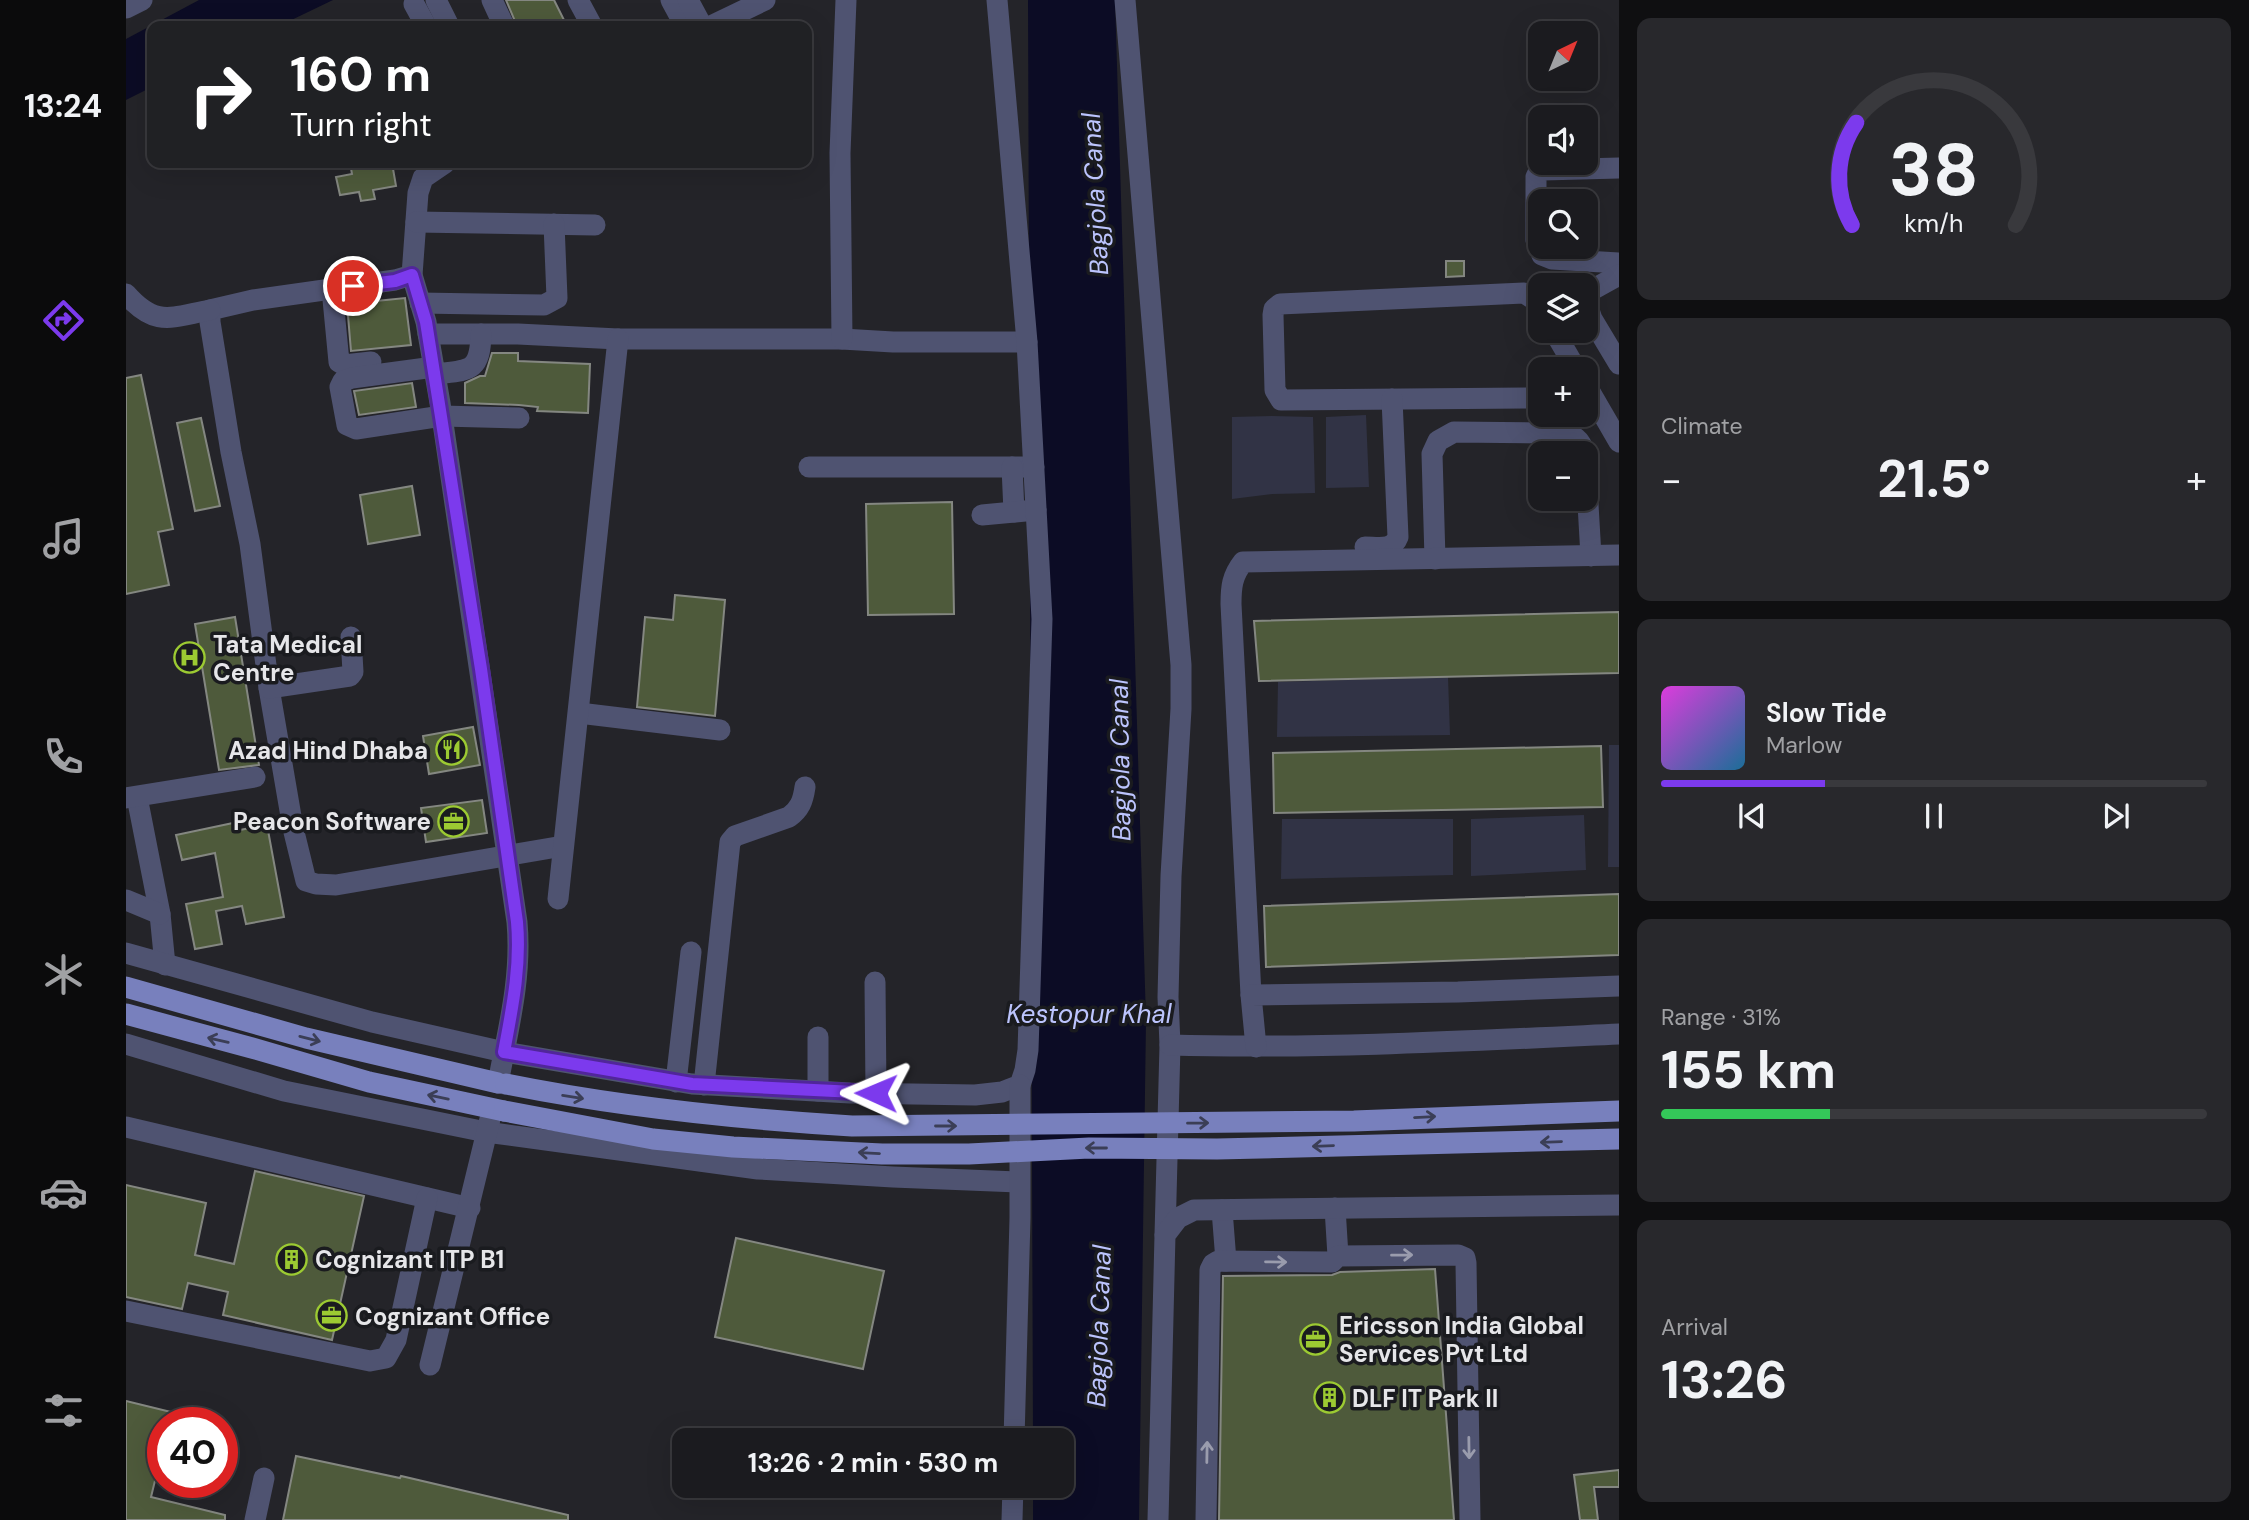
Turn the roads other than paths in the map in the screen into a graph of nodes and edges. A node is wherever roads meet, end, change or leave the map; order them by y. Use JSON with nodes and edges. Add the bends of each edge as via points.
{"nodes":[{"id":1,"x":142,"y":0,"type":"edge"},
{"id":2,"x":436,"y":0,"type":"edge"},
{"id":3,"x":492,"y":0,"type":"edge"},
{"id":4,"x":578,"y":0,"type":"edge"},
{"id":5,"x":671,"y":0,"type":"edge"},
{"id":6,"x":688,"y":0,"type":"edge"},
{"id":7,"x":764,"y":0,"type":"edge"},
{"id":8,"x":846,"y":0,"type":"edge"},
{"id":9,"x":997,"y":0,"type":"edge"},
{"id":10,"x":1125,"y":0,"type":"edge"},
{"id":11,"x":414,"y":4,"type":"dead end"},
{"id":12,"x":126,"y":8,"type":"edge"},
{"id":13,"x":423,"y":21,"type":"edge"},
{"id":14,"x":446,"y":21,"type":"edge"},
{"id":15,"x":502,"y":21,"type":"edge"},
{"id":16,"x":589,"y":21,"type":"edge"},
{"id":17,"x":682,"y":21,"type":"edge"},
{"id":18,"x":699,"y":21,"type":"edge"},
{"id":19,"x":721,"y":21,"type":"edge"},
{"id":20,"x":1619,"y":168,"type":"edge"},
{"id":21,"x":419,"y":171,"type":"edge"},
{"id":22,"x":416,"y":222,"type":"junction"},
{"id":23,"x":554,"y":224,"type":"junction"},
{"id":24,"x":595,"y":225,"type":"dead end"},
{"id":25,"x":1619,"y":263,"type":"edge"},
{"id":26,"x":412,"y":275,"type":"junction"},
{"id":27,"x":1619,"y":275,"type":"edge"},
{"id":28,"x":1598,"y":287,"type":"edge"},
{"id":29,"x":332,"y":289,"type":"junction"},
{"id":30,"x":126,"y":294,"type":"edge"},
{"id":31,"x":1528,"y":296,"type":"edge"},
{"id":32,"x":421,"y":303,"type":"junction"},
{"id":33,"x":210,"y":310,"type":"junction"},
{"id":34,"x":1598,"y":329,"type":"edge"},
{"id":35,"x":428,"y":334,"type":"junction"},
{"id":36,"x":481,"y":334,"type":"junction"},
{"id":37,"x":618,"y":339,"type":"junction"},
{"id":38,"x":842,"y":339,"type":"junction"},
{"id":39,"x":1027,"y":342,"type":"junction"},
{"id":40,"x":1619,"y":364,"type":"edge"},
{"id":41,"x":434,"y":366,"type":"junction"},
{"id":42,"x":1528,"y":398,"type":"edge"},
{"id":43,"x":1392,"y":399,"type":"junction"},
{"id":44,"x":1598,"y":409,"type":"edge"},
{"id":45,"x":442,"y":416,"type":"junction"},
{"id":46,"x":519,"y":418,"type":"dead end"},
{"id":47,"x":1580,"y":441,"type":"edge"},
{"id":48,"x":1619,"y":442,"type":"edge"},
{"id":49,"x":809,"y":467,"type":"dead end"},
{"id":50,"x":1012,"y":467,"type":"junction"},
{"id":51,"x":1034,"y":467,"type":"junction"},
{"id":52,"x":1036,"y":510,"type":"junction"},
{"id":53,"x":1588,"y":511,"type":"edge"},
{"id":54,"x":1014,"y":512,"type":"junction"},
{"id":55,"x":982,"y":515,"type":"dead end"},
{"id":56,"x":1619,"y":555,"type":"edge"},
{"id":57,"x":1591,"y":556,"type":"junction"},
{"id":58,"x":1435,"y":559,"type":"junction"},
{"id":59,"x":1224,"y":612,"type":"dead end"},
{"id":60,"x":351,"y":637,"type":"dead end"},
{"id":61,"x":269,"y":688,"type":"junction"},
{"id":62,"x":579,"y":713,"type":"junction"},
{"id":63,"x":720,"y":730,"type":"dead end"},
{"id":64,"x":255,"y":777,"type":"dead end"},
{"id":65,"x":805,"y":787,"type":"dead end"},
{"id":66,"x":131,"y":797,"type":"edge"},
{"id":67,"x":563,"y":846,"type":"junction"},
{"id":68,"x":507,"y":855,"type":"junction"},
{"id":69,"x":558,"y":899,"type":"dead end"},
{"id":70,"x":126,"y":900,"type":"edge"},
{"id":71,"x":160,"y":914,"type":"junction"},
{"id":72,"x":691,"y":952,"type":"dead end"},
{"id":73,"x":126,"y":953,"type":"edge"},
{"id":74,"x":165,"y":965,"type":"junction"},
{"id":75,"x":875,"y":982,"type":"dead end"},
{"id":76,"x":1619,"y":986,"type":"edge"},
{"id":77,"x":126,"y":987,"type":"edge"},
{"id":78,"x":1251,"y":995,"type":"junction"},
{"id":79,"x":126,"y":1014,"type":"edge"},
{"id":80,"x":1619,"y":1034,"type":"edge"},
{"id":81,"x":818,"y":1037,"type":"dead end"},
{"id":82,"x":126,"y":1044,"type":"edge"},
{"id":83,"x":1170,"y":1045,"type":"junction"},
{"id":84,"x":1255,"y":1047,"type":"junction"},
{"id":85,"x":504,"y":1052,"type":"junction"},
{"id":86,"x":676,"y":1082,"type":"junction"},
{"id":87,"x":502,"y":1084,"type":"junction"},
{"id":88,"x":704,"y":1085,"type":"junction"},
{"id":89,"x":1020,"y":1085,"type":"junction"},
{"id":90,"x":818,"y":1091,"type":"junction"},
{"id":91,"x":876,"y":1093,"type":"junction"},
{"id":92,"x":499,"y":1110,"type":"junction"},
{"id":93,"x":1619,"y":1111,"type":"edge"},
{"id":94,"x":126,"y":1127,"type":"edge"},
{"id":95,"x":486,"y":1132,"type":"junction"},
{"id":96,"x":1619,"y":1139,"type":"edge"},
{"id":97,"x":1019,"y":1182,"type":"junction"},
{"id":98,"x":428,"y":1198,"type":"junction"},
{"id":99,"x":1619,"y":1205,"type":"edge"},
{"id":100,"x":470,"y":1208,"type":"junction"},
{"id":101,"x":1335,"y":1208,"type":"junction"},
{"id":102,"x":1222,"y":1209,"type":"junction"},
{"id":103,"x":1165,"y":1235,"type":"junction"},
{"id":104,"x":1338,"y":1256,"type":"junction"},
{"id":105,"x":1226,"y":1261,"type":"junction"},
{"id":106,"x":126,"y":1311,"type":"edge"},
{"id":107,"x":430,"y":1365,"type":"dead end"},
{"id":108,"x":1014,"y":1428,"type":"edge"},
{"id":109,"x":264,"y":1478,"type":"dead end"},
{"id":110,"x":1013,"y":1498,"type":"edge"},
{"id":111,"x":256,"y":1520,"type":"edge"},
{"id":112,"x":1012,"y":1520,"type":"edge"},
{"id":113,"x":1158,"y":1520,"type":"edge"},
{"id":114,"x":1206,"y":1520,"type":"edge"},
{"id":115,"x":1471,"y":1520,"type":"edge"}],
"edges":[{"from":1,"to":12,"type":"street"},
{"from":2,"to":14,"type":"street"},
{"from":3,"to":15,"type":"street"},
{"from":4,"to":16,"type":"street"},
{"from":5,"to":17,"type":"street"},
{"from":6,"to":18,"type":"street"},
{"from":7,"to":19,"type":"street"},
{"from":8,"to":38,"type":"street","via":[[840,153]]},
{"from":9,"to":39,"type":"street"},
{"from":10,"to":83,"type":"street","via":[[1181,665],[1171,876]]},
{"from":11,"to":13,"type":"street"},
{"from":20,"to":25,"type":"street","via":[[1538,173],[1536,240],[1542,255],[1552,259]]},
{"from":21,"to":22,"type":"street"},
{"from":22,"to":23,"type":"street"},
{"from":22,"to":26,"type":"street"},
{"from":23,"to":24,"type":"street"},
{"from":23,"to":32,"type":"street","via":[[557,298],[553,302]]},
{"from":26,"to":29,"type":"street"},
{"from":26,"to":32,"type":"street"},
{"from":27,"to":28,"type":"street"},
{"from":29,"to":33,"type":"street"},
{"from":29,"to":41,"type":"street","via":[[341,364]]},
{"from":30,"to":33,"type":"street","via":[[152,316]]},
{"from":31,"to":43,"type":"street","via":[[1280,304],[1274,309],[1275,390],[1281,400]]},
{"from":32,"to":35,"type":"street"},
{"from":33,"to":61,"type":"street"},
{"from":34,"to":40,"type":"street"},
{"from":35,"to":36,"type":"street"},
{"from":35,"to":41,"type":"street"},
{"from":36,"to":37,"type":"street"},
{"from":36,"to":41,"type":"street","via":[[473,367]]},
{"from":37,"to":38,"type":"street"},
{"from":37,"to":62,"type":"street"},
{"from":38,"to":39,"type":"street"},
{"from":39,"to":51,"type":"street"},
{"from":41,"to":45,"type":"street"},
{"from":41,"to":45,"type":"street","via":[[352,378],[340,387],[351,428]]},
{"from":42,"to":43,"type":"street"},
{"from":43,"to":59,"type":"street","via":[[1396,543],[1245,552],[1224,571]]},
{"from":44,"to":48,"type":"street"},
{"from":45,"to":46,"type":"street"},
{"from":45,"to":68,"type":"street"},
{"from":47,"to":58,"type":"street","via":[[1560,433],[1454,432],[1438,441],[1432,454]]},
{"from":49,"to":50,"type":"street"},
{"from":50,"to":51,"type":"street"},
{"from":50,"to":54,"type":"street"},
{"from":51,"to":52,"type":"street"},
{"from":52,"to":54,"type":"street"},
{"from":52,"to":89,"type":"street","via":[[1042,632],[1028,1050]]},
{"from":53,"to":57,"type":"street"},
{"from":54,"to":55,"type":"street"},
{"from":56,"to":57,"type":"street"},
{"from":57,"to":58,"type":"street"},
{"from":58,"to":78,"type":"street","via":[[1243,562],[1235,573],[1231,604]]},
{"from":60,"to":61,"type":"street","via":[[354,672],[349,676]]},
{"from":61,"to":68,"type":"street","via":[[306,881],[336,885]]},
{"from":62,"to":63,"type":"street"},
{"from":62,"to":67,"type":"street"},
{"from":64,"to":66,"type":"street"},
{"from":65,"to":88,"type":"street","via":[[795,812],[779,822],[735,835],[730,842]]},
{"from":66,"to":71,"type":"street"},
{"from":67,"to":68,"type":"street"},
{"from":67,"to":69,"type":"street"},
{"from":68,"to":85,"type":"street","via":[[519,950]]},
{"from":70,"to":71,"type":"street"},
{"from":71,"to":74,"type":"street"},
{"from":72,"to":86,"type":"street"},
{"from":73,"to":74,"type":"street"},
{"from":74,"to":85,"type":"street","via":[[372,1022]]},
{"from":75,"to":91,"type":"street"},
{"from":76,"to":78,"type":"street"},
{"from":77,"to":87,"type":"main road","one_way":true,"via":[[306,1038]]},
{"from":78,"to":84,"type":"street"},
{"from":92,"to":79,"type":"main road","one_way":true,"via":[[369,1083]]},
{"from":80,"to":84,"type":"street"},
{"from":81,"to":90,"type":"street"},
{"from":82,"to":95,"type":"street","via":[[284,1091]]},
{"from":83,"to":84,"type":"street"},
{"from":83,"to":103,"type":"street"},
{"from":85,"to":86,"type":"street"},
{"from":85,"to":87,"type":"street"},
{"from":86,"to":88,"type":"street"},
{"from":87,"to":93,"type":"main road","one_way":true,"bridge":true,"via":[[689,1112],[852,1126],[1354,1121]]},
{"from":88,"to":90,"type":"street"},
{"from":89,"to":91,"type":"street","via":[[975,1095]]},
{"from":89,"to":97,"type":"street"},
{"from":90,"to":91,"type":"street"},
{"from":92,"to":95,"type":"street"},
{"from":96,"to":92,"type":"main road","one_way":true,"bridge":true,"via":[[882,1154],[653,1139]]},
{"from":94,"to":98,"type":"street"},
{"from":95,"to":97,"type":"street","via":[[758,1169]]},
{"from":95,"to":100,"type":"street"},
{"from":97,"to":108,"type":"street"},
{"from":98,"to":100,"type":"street"},
{"from":98,"to":106,"type":"street","via":[[396,1340],[386,1358],[370,1361]]},
{"from":99,"to":101,"type":"street"},
{"from":100,"to":107,"type":"street"},
{"from":101,"to":102,"type":"street"},
{"from":101,"to":104,"type":"street"},
{"from":102,"to":103,"type":"street","via":[[1194,1210],[1178,1218]]},
{"from":102,"to":105,"type":"street"},
{"from":103,"to":113,"type":"street"},
{"from":105,"to":104,"type":"street","one_way":true,"via":[[1332,1262]]},
{"from":104,"to":115,"type":"street","one_way":true,"via":[[1465,1258]]},
{"from":114,"to":105,"type":"street","one_way":true,"via":[[1210,1270],[1218,1261]]},
{"from":109,"to":111,"type":"street"},
{"from":110,"to":112,"type":"street"}]}
